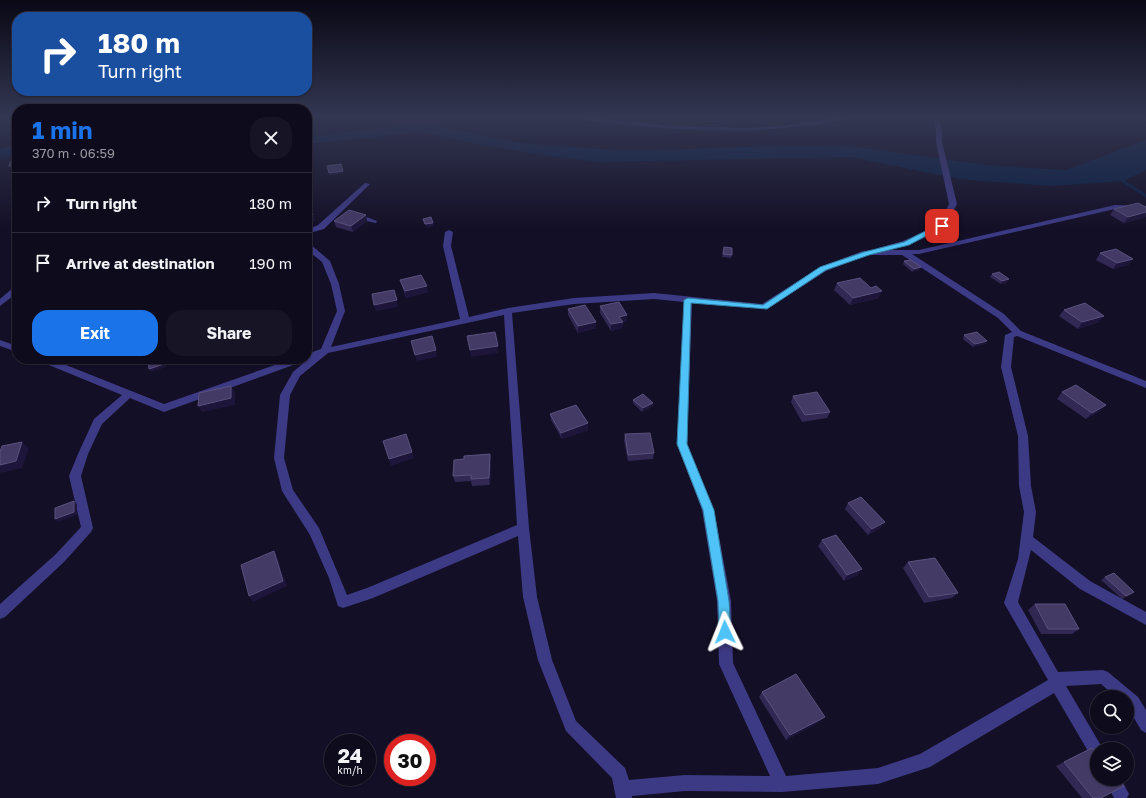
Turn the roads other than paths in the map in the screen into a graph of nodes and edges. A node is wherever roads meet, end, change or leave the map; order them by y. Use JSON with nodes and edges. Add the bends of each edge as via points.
{"nodes":[{"id":1,"x":942,"y":154,"type":"edge"},
{"id":2,"x":367,"y":184,"type":"dead end"},
{"id":3,"x":1146,"y":208,"type":"edge"},
{"id":4,"x":338,"y":212,"type":"junction"},
{"id":5,"x":373,"y":221,"type":"dead end"},
{"id":6,"x":312,"y":230,"type":"edge"},
{"id":7,"x":449,"y":232,"type":"dead end"},
{"id":8,"x":312,"y":249,"type":"edge"},
{"id":9,"x":866,"y":253,"type":"junction"},
{"id":10,"x":904,"y":253,"type":"junction"},
{"id":11,"x":12,"y":293,"type":"edge"},
{"id":12,"x":688,"y":300,"type":"junction"},
{"id":13,"x":0,"y":303,"type":"edge"},
{"id":14,"x":508,"y":311,"type":"junction"},
{"id":15,"x":465,"y":320,"type":"junction"},
{"id":16,"x":1014,"y":334,"type":"junction"},
{"id":17,"x":0,"y":343,"type":"edge"},
{"id":18,"x":12,"y":347,"type":"edge"},
{"id":19,"x":325,"y":351,"type":"junction"},
{"id":20,"x":312,"y":355,"type":"edge"},
{"id":21,"x":312,"y":361,"type":"edge"},
{"id":22,"x":54,"y":364,"type":"edge"},
{"id":23,"x":288,"y":364,"type":"edge"},
{"id":24,"x":309,"y":364,"type":"edge"},
{"id":25,"x":1146,"y":385,"type":"edge"},
{"id":26,"x":129,"y":394,"type":"junction"},
{"id":27,"x":523,"y":528,"type":"junction"},
{"id":28,"x":1026,"y":539,"type":"junction"},
{"id":29,"x":0,"y":613,"type":"edge"},
{"id":30,"x":1146,"y":619,"type":"edge"},
{"id":31,"x":1056,"y":681,"type":"junction"},
{"id":32,"x":1119,"y":690,"type":"edge"},
{"id":33,"x":1134,"y":704,"type":"edge"},
{"id":34,"x":1146,"y":725,"type":"edge"},
{"id":35,"x":1091,"y":742,"type":"edge"},
{"id":36,"x":782,"y":784,"type":"junction"},
{"id":37,"x":1116,"y":786,"type":"edge"},
{"id":38,"x":623,"y":793,"type":"edge"},
{"id":39,"x":1121,"y":794,"type":"edge"}],
"edges":[{"from":1,"to":9,"type":"street","via":[[953,204],[942,226],[906,243]]},
{"from":2,"to":4,"type":"street"},
{"from":3,"to":10,"type":"street","via":[[1115,207],[919,252]]},
{"from":4,"to":5,"type":"street"},
{"from":4,"to":6,"type":"street","via":[[321,227]]},
{"from":7,"to":15,"type":"street","via":[[447,246]]},
{"from":8,"to":19,"type":"street","via":[[326,261],[335,284],[341,311]]},
{"from":9,"to":10,"type":"street"},
{"from":9,"to":12,"type":"street","via":[[823,269],[764,307]]},
{"from":10,"to":16,"type":"street","via":[[1001,316]]},
{"from":11,"to":13,"type":"street"},
{"from":12,"to":14,"type":"street","via":[[654,296],[574,302]]},
{"from":12,"to":36,"type":"street","via":[[682,444],[708,510],[724,601],[726,664]]},
{"from":14,"to":15,"type":"street"},
{"from":14,"to":27,"type":"street"},
{"from":15,"to":19,"type":"street"},
{"from":16,"to":25,"type":"street"},
{"from":16,"to":28,"type":"street","via":[[1006,367],[1023,436],[1025,486],[1030,512]]},
{"from":17,"to":18,"type":"street"},
{"from":19,"to":20,"type":"street"},
{"from":19,"to":21,"type":"street"},
{"from":22,"to":26,"type":"street"},
{"from":23,"to":26,"type":"street","via":[[164,408]]},
{"from":24,"to":27,"type":"street","via":[[296,374],[285,395],[279,458],[288,491],[315,532],[343,602],[368,594]]},
{"from":26,"to":29,"type":"street","via":[[98,422],[82,454],[76,476],[87,528],[60,558]]},
{"from":27,"to":38,"type":"street","via":[[530,597],[548,668],[571,726],[619,774]]},
{"from":28,"to":30,"type":"street","via":[[1085,585]]},
{"from":28,"to":31,"type":"street","via":[[1024,559],[1011,603]]},
{"from":31,"to":32,"type":"street","via":[[1104,677]]},
{"from":31,"to":35,"type":"street"},
{"from":31,"to":36,"type":"street","via":[[924,761],[878,776]]},
{"from":33,"to":34,"type":"street"},
{"from":36,"to":38,"type":"street","via":[[685,783]]},
{"from":37,"to":39,"type":"street"}]}
